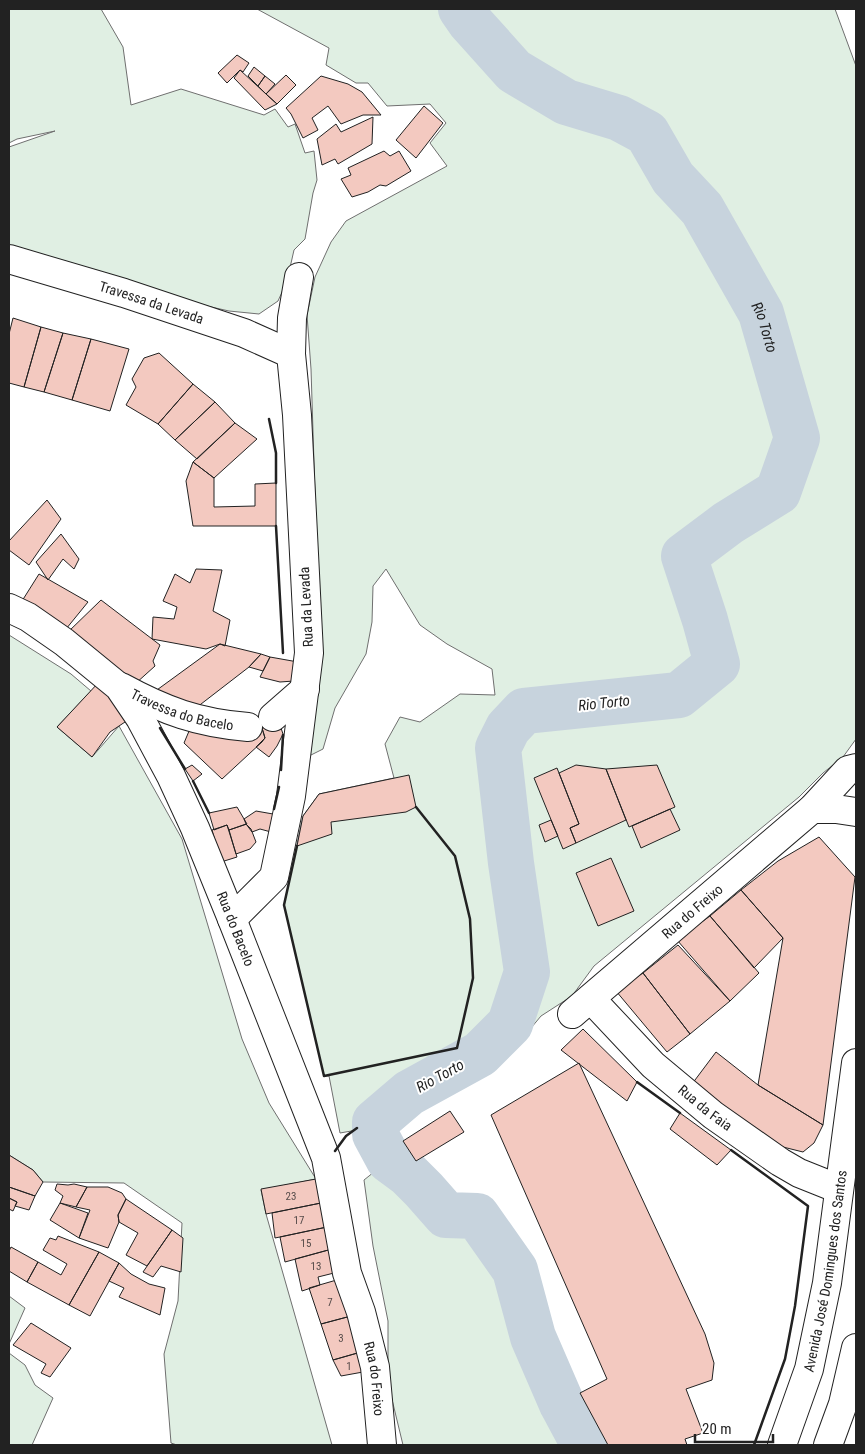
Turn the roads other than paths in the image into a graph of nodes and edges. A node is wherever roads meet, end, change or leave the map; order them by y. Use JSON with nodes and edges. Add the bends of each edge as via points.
{"nodes":[{"id":1,"x":9,"y":259,"type":"edge"},
{"id":2,"x":299,"y":277,"type":"dead end"},
{"id":3,"x":291,"y":354,"type":"junction"},
{"id":4,"x":9,"y":608,"type":"edge"},
{"id":5,"x":119,"y":687,"type":"junction"},
{"id":6,"x":304,"y":689,"type":"junction"},
{"id":7,"x":856,"y":768,"type":"edge"},
{"id":8,"x":812,"y":809,"type":"junction"},
{"id":9,"x":856,"y":812,"type":"edge"},
{"id":10,"x":232,"y":919,"type":"junction"},
{"id":11,"x":582,"y":1007,"type":"joint"},
{"id":12,"x":856,"y":1063,"type":"edge"},
{"id":13,"x":839,"y":1189,"type":"junction"},
{"id":14,"x":361,"y":1312,"type":"joint"},
{"id":15,"x":856,"y":1348,"type":"edge"},
{"id":16,"x":382,"y":1445,"type":"edge"},
{"id":17,"x":782,"y":1445,"type":"edge"},
{"id":18,"x":828,"y":1445,"type":"edge"}],
"edges":[{"from":1,"to":3,"type":"street","name":"Travessa da Levada","via":[[244,333]]},
{"from":2,"to":3,"type":"street","name":"Rua da Levada","via":[[292,318]]},
{"from":3,"to":6,"type":"street","name":"Rua da Levada","via":[[309,653]]},
{"from":4,"to":5,"type":"street","name":"Rua do Bacelo","via":[[64,642]]},
{"from":5,"to":6,"type":"street","name":"Travessa do Bacelo","via":[[165,710],[208,722],[260,722]]},
{"from":5,"to":10,"type":"street","name":"Rua do Bacelo","via":[[171,776]]},
{"from":6,"to":10,"type":"street","name":"Rua da Levada","via":[[291,796],[274,877]]},
{"from":7,"to":8,"type":"street","name":"Rua do Freixo","via":[[848,770]]},
{"from":8,"to":9,"type":"street"},
{"from":8,"to":11,"type":"street","name":"Rua do Freixo"},
{"from":10,"to":14,"type":"street","name":"Rua do Bacelo","via":[[326,1158],[347,1273]]},
{"from":11,"to":13,"type":"street","name":"Rua da Faia","via":[[713,1115],[780,1162]]},
{"from":12,"to":13,"type":"street","name":"Avenida José Domingues dos Santos"},
{"from":13,"to":17,"type":"street","name":"Avenida José Domingues dos Santos","via":[[827,1283],[809,1369]]},
{"from":14,"to":16,"type":"street","name":"Rua do Freixo","via":[[375,1367]]},
{"from":15,"to":18,"type":"street","via":[[843,1404]]}]}
